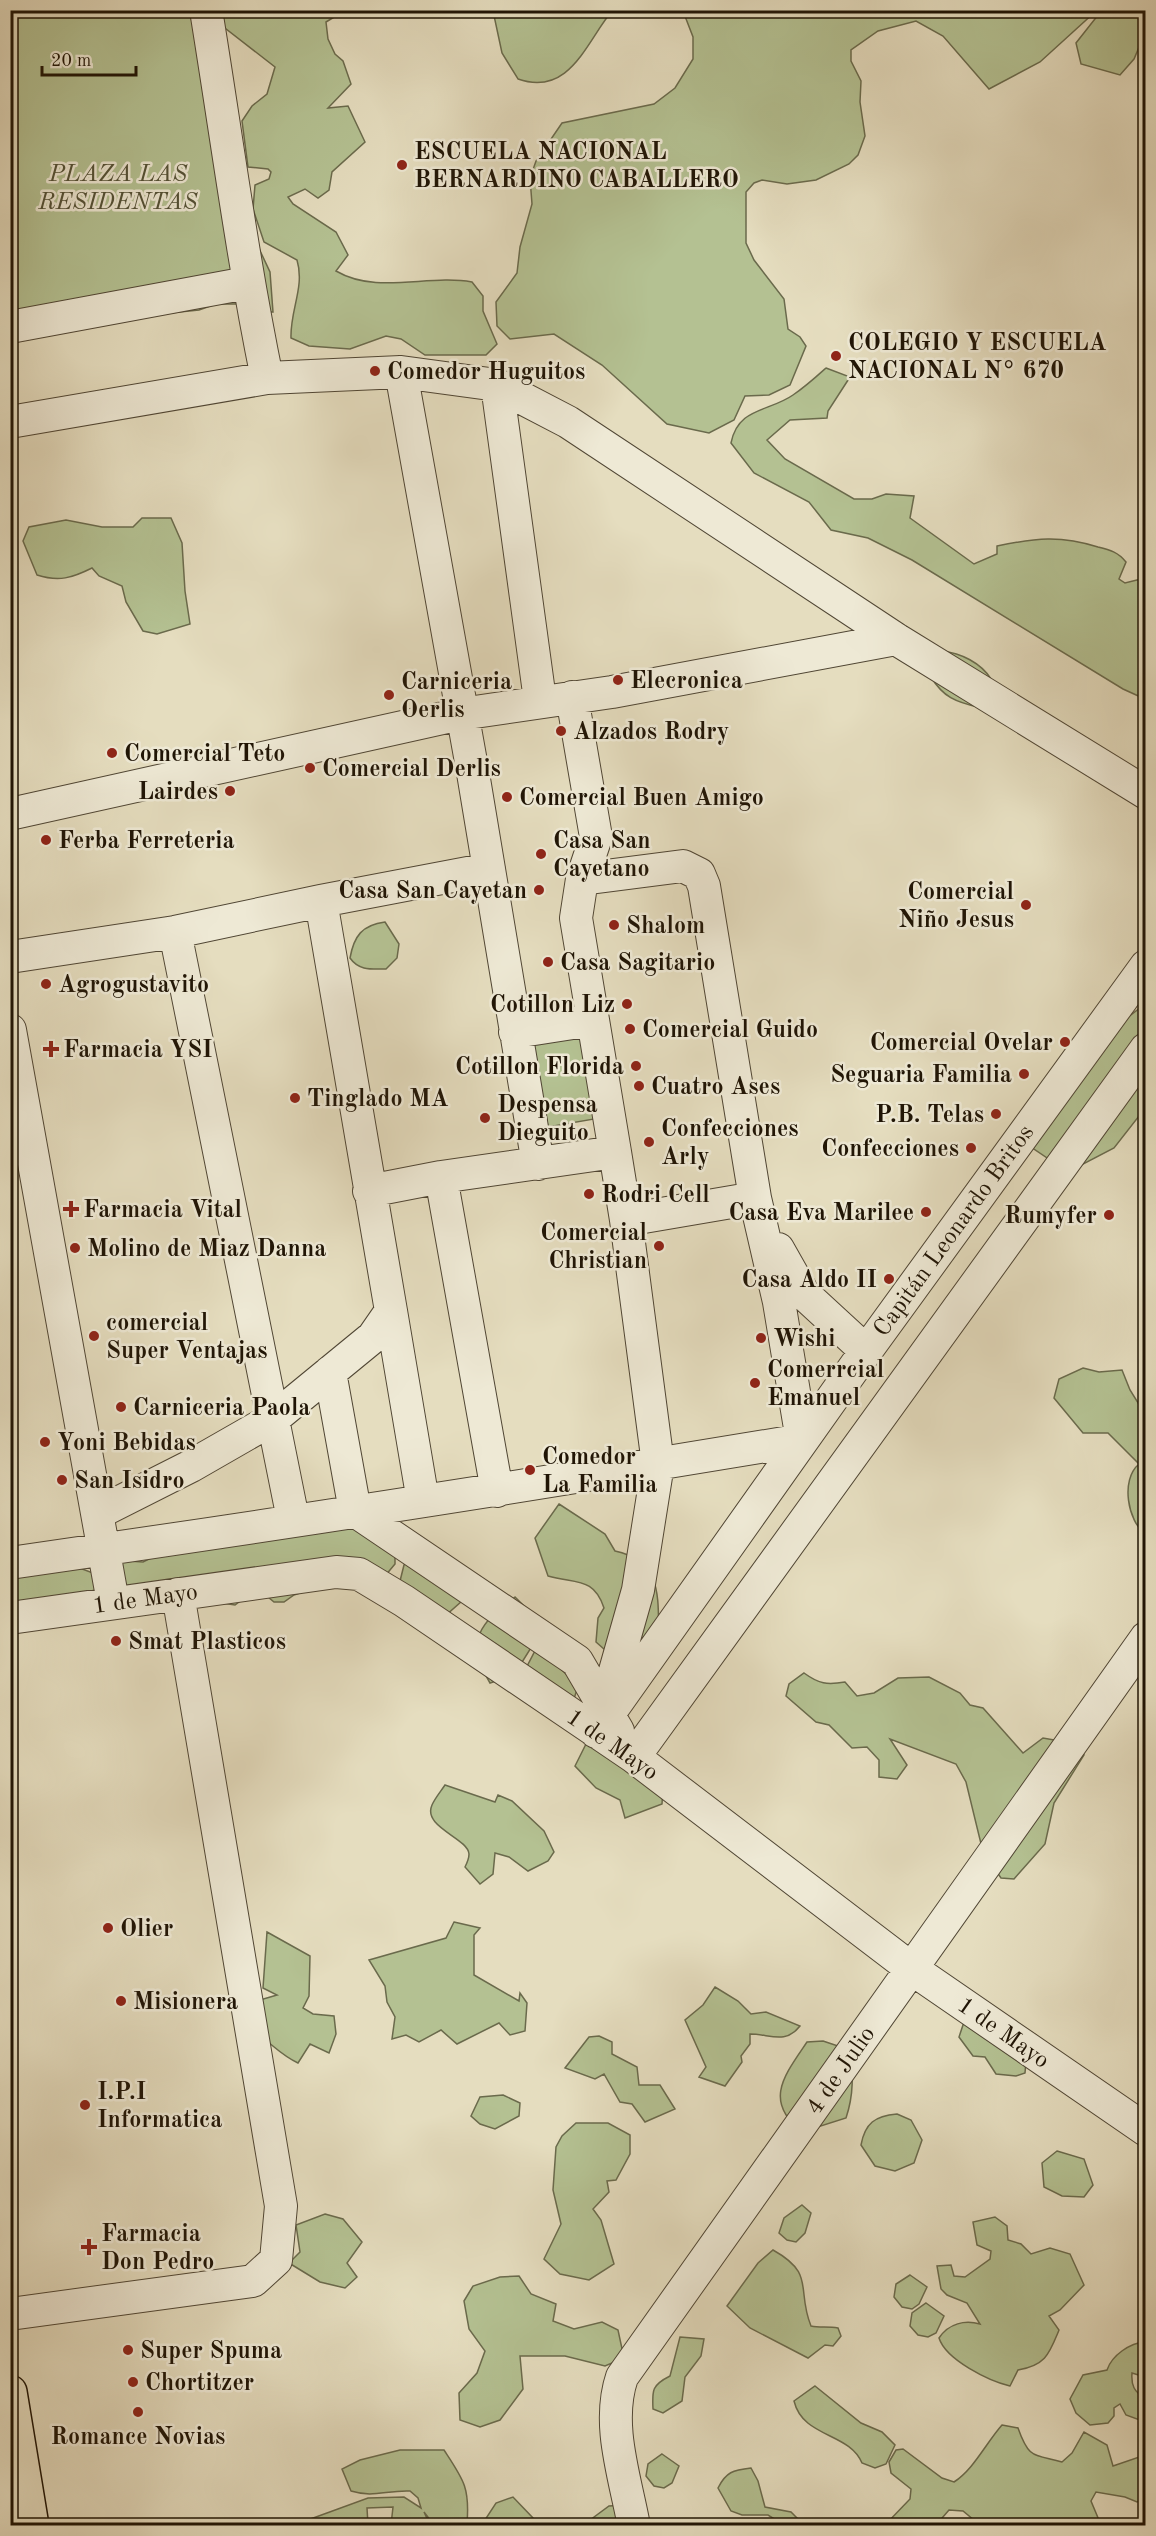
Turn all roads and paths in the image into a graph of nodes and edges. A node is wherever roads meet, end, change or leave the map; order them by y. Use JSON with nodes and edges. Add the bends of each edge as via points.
{"nodes":[{"id":1,"x":206,"y":10,"type":"edge"},
{"id":2,"x":247,"y":283,"type":"junction"},
{"id":3,"x":10,"y":327,"type":"edge"},
{"id":4,"x":401,"y":372,"type":"junction"},
{"id":5,"x":267,"y":378,"type":"junction"},
{"id":6,"x":497,"y":385,"type":"junction"},
{"id":7,"x":10,"y":422,"type":"edge"},
{"id":8,"x":896,"y":639,"type":"junction"},
{"id":9,"x":572,"y":697,"type":"junction"},
{"id":10,"x":540,"y":700,"type":"junction"},
{"id":11,"x":461,"y":714,"type":"junction"},
{"id":12,"x":1146,"y":793,"type":"edge"},
{"id":13,"x":10,"y":814,"type":"edge"},
{"id":14,"x":489,"y":869,"type":"junction"},
{"id":15,"x":582,"y":879,"type":"junction"},
{"id":16,"x":321,"y":901,"type":"junction"},
{"id":17,"x":175,"y":932,"type":"junction"},
{"id":18,"x":10,"y":957,"type":"edge"},
{"id":19,"x":1146,"y":966,"type":"edge"},
{"id":20,"x":592,"y":1020,"type":"junction"},
{"id":21,"x":10,"y":1030,"type":"edge"},
{"id":22,"x":515,"y":1032,"type":"junction"},
{"id":23,"x":1146,"y":1049,"type":"edge"},
{"id":24,"x":615,"y":1152,"type":"junction"},
{"id":25,"x":538,"y":1164,"type":"junction"},
{"id":26,"x":441,"y":1177,"type":"junction"},
{"id":27,"x":369,"y":1191,"type":"junction"},
{"id":28,"x":755,"y":1198,"type":"junction"},
{"id":29,"x":967,"y":1211,"type":"junction"},
{"id":30,"x":626,"y":1220,"type":"junction"},
{"id":31,"x":1009,"y":1240,"type":"junction"},
{"id":32,"x":390,"y":1305,"type":"junction"},
{"id":33,"x":866,"y":1351,"type":"junction"},
{"id":34,"x":330,"y":1372,"type":"junction"},
{"id":35,"x":273,"y":1419,"type":"junction"},
{"id":36,"x":802,"y":1440,"type":"junction"},
{"id":37,"x":658,"y":1464,"type":"junction"},
{"id":38,"x":497,"y":1491,"type":"junction"},
{"id":39,"x":423,"y":1501,"type":"junction"},
{"id":40,"x":355,"y":1511,"type":"junction"},
{"id":41,"x":98,"y":1513,"type":"junction"},
{"id":42,"x":293,"y":1519,"type":"junction"},
{"id":43,"x":104,"y":1550,"type":"junction"},
{"id":44,"x":10,"y":1563,"type":"edge"},
{"id":45,"x":638,"y":1590,"type":"junction"},
{"id":46,"x":178,"y":1594,"type":"junction"},
{"id":47,"x":113,"y":1602,"type":"junction"},
{"id":48,"x":10,"y":1618,"type":"edge"},
{"id":49,"x":1146,"y":1638,"type":"edge"},
{"id":50,"x":582,"y":1670,"type":"junction"},
{"id":51,"x":514,"y":1675,"type":"junction"},
{"id":52,"x":603,"y":1723,"type":"junction"},
{"id":53,"x":634,"y":1757,"type":"junction"},
{"id":54,"x":912,"y":1969,"type":"junction"},
{"id":55,"x":1146,"y":2130,"type":"edge"},
{"id":56,"x":10,"y":2314,"type":"edge"},
{"id":57,"x":11,"y":2397,"type":"edge"},
{"id":58,"x":32,"y":2526,"type":"edge"},
{"id":59,"x":634,"y":2526,"type":"edge"}],
"edges":[{"from":1,"to":2,"type":"street"},
{"from":2,"to":3,"type":"street"},
{"from":2,"to":5,"type":"street"},
{"from":4,"to":5,"type":"street"},
{"from":4,"to":6,"type":"street"},
{"from":4,"to":11,"type":"street"},
{"from":5,"to":7,"type":"street"},
{"from":6,"to":8,"type":"street","via":[[568,422]]},
{"from":6,"to":10,"type":"street"},
{"from":8,"to":9,"type":"street"},
{"from":8,"to":12,"type":"street"},
{"from":9,"to":10,"type":"street"},
{"from":9,"to":15,"type":"street","via":[[596,837]]},
{"from":10,"to":11,"type":"street"},
{"from":11,"to":13,"type":"street"},
{"from":11,"to":14,"type":"street"},
{"from":14,"to":16,"type":"street"},
{"from":14,"to":22,"type":"street"},
{"from":15,"to":20,"type":"street","via":[[576,918]]},
{"from":15,"to":28,"type":"street","via":[[683,866],[699,874]]},
{"from":16,"to":17,"type":"street"},
{"from":16,"to":27,"type":"street"},
{"from":17,"to":18,"type":"street"},
{"from":17,"to":35,"type":"street"},
{"from":19,"to":29,"type":"street","name":"Capitán Leonardo Britos"},
{"from":20,"to":22,"type":"street"},
{"from":20,"to":24,"type":"street"},
{"from":21,"to":41,"type":"street"},
{"from":22,"to":25,"type":"street"},
{"from":23,"to":31,"type":"street","name":"Capitán Leonardo Britos"},
{"from":24,"to":25,"type":"street"},
{"from":24,"to":30,"type":"street"},
{"from":25,"to":26,"type":"street"},
{"from":26,"to":27,"type":"street"},
{"from":26,"to":38,"type":"street"},
{"from":27,"to":32,"type":"street"},
{"from":28,"to":30,"type":"street"},
{"from":28,"to":33,"type":"street","via":[[803,1293]]},
{"from":28,"to":36,"type":"street","via":[[779,1302]]},
{"from":29,"to":31,"type":"street"},
{"from":29,"to":33,"type":"street","name":"Capitán Leonardo Britos"},
{"from":30,"to":37,"type":"street"},
{"from":31,"to":53,"type":"street","name":"Capitán Leonardo Britos"},
{"from":32,"to":34,"type":"street","via":[[373,1337]]},
{"from":32,"to":39,"type":"street"},
{"from":33,"to":36,"type":"street","name":"Capitán Leonardo Britos"},
{"from":34,"to":35,"type":"street"},
{"from":34,"to":40,"type":"street"},
{"from":35,"to":41,"type":"street"},
{"from":35,"to":42,"type":"street"},
{"from":36,"to":37,"type":"street"},
{"from":36,"to":52,"type":"street","name":"Capitán Leonardo Britos"},
{"from":37,"to":38,"type":"street"},
{"from":37,"to":45,"type":"street"},
{"from":38,"to":39,"type":"street"},
{"from":39,"to":40,"type":"street"},
{"from":40,"to":42,"type":"street"},
{"from":40,"to":50,"type":"street","via":[[577,1661]]},
{"from":41,"to":43,"type":"street"},
{"from":42,"to":43,"type":"street"},
{"from":43,"to":44,"type":"street"},
{"from":43,"to":47,"type":"street"},
{"from":45,"to":50,"type":"street","via":[[617,1638],[600,1661]]},
{"from":45,"to":52,"type":"street"},
{"from":46,"to":47,"type":"street","name":"1 de Mayo"},
{"from":46,"to":51,"type":"street","name":"1 de Mayo","via":[[336,1572],[359,1574]]},
{"from":46,"to":56,"type":"street","via":[[281,2206],[276,2260],[253,2281]]},
{"from":47,"to":48,"type":"street","name":"1 de Mayo"},
{"from":49,"to":54,"type":"street","name":"4 de Julio"},
{"from":50,"to":51,"type":"street","via":[[546,1681]]},
{"from":50,"to":52,"type":"street"},
{"from":51,"to":52,"type":"street","name":"1 de Mayo"},
{"from":52,"to":53,"type":"street"},
{"from":53,"to":54,"type":"street","name":"1 de Mayo"},
{"from":54,"to":55,"type":"street","name":"1 de Mayo"},
{"from":54,"to":59,"type":"street","name":"4 de Julio","via":[[622,2376],[615,2397],[615,2426]]},
{"from":57,"to":58,"type":"main road"}]}
